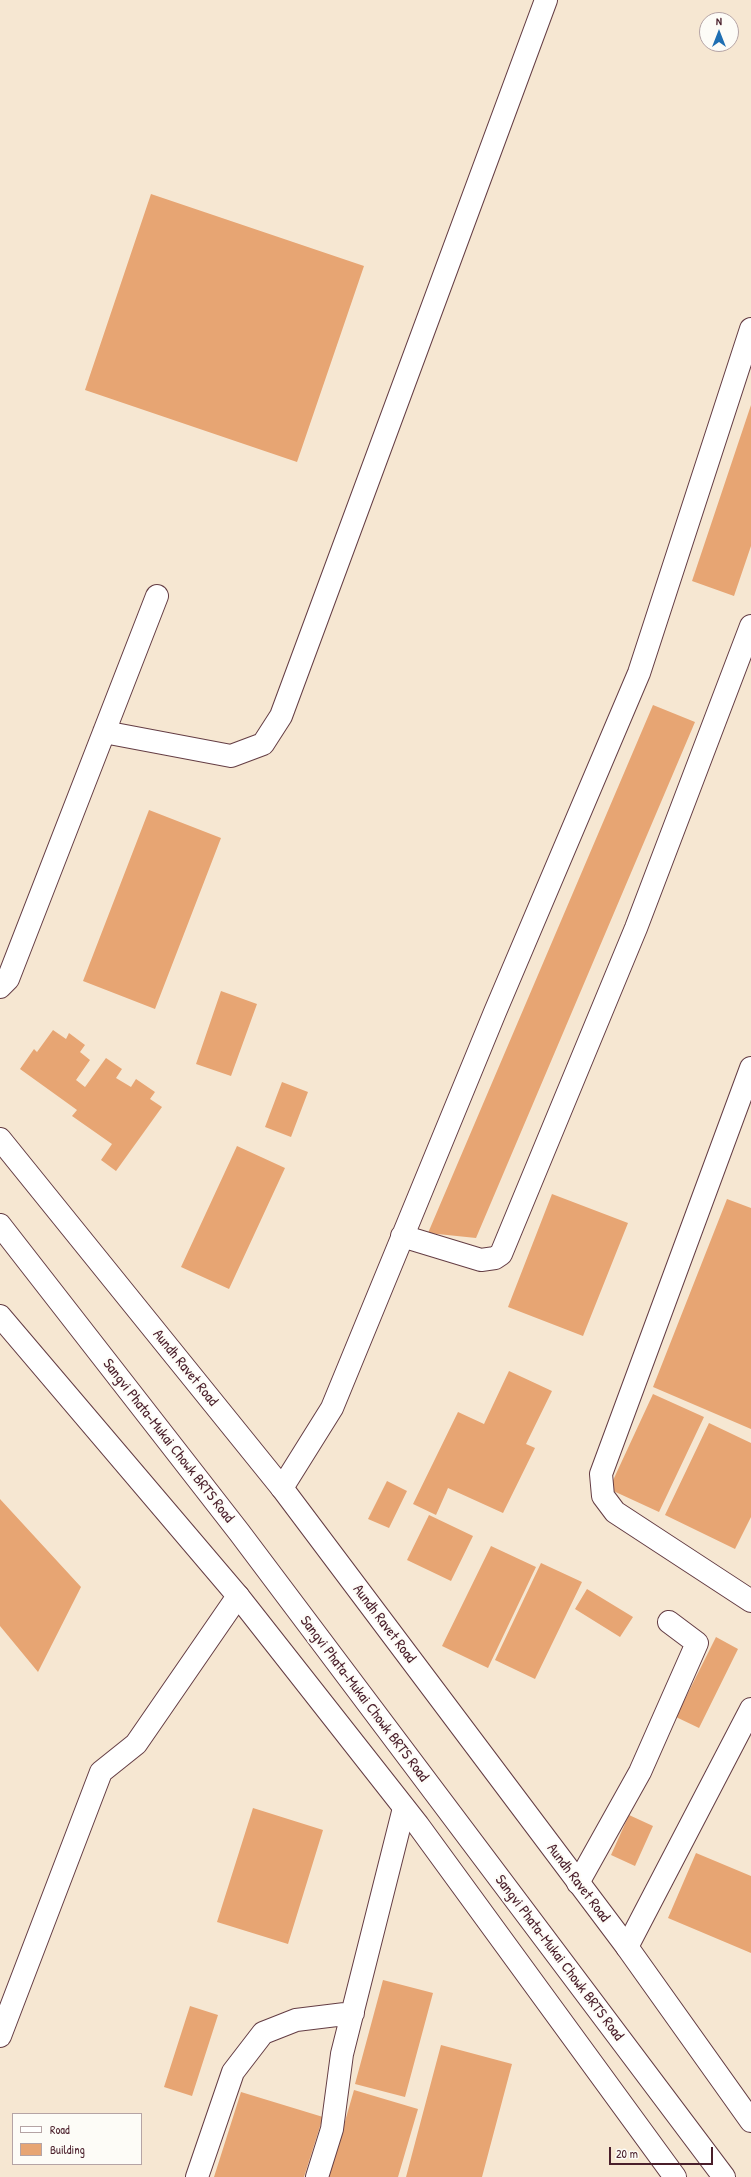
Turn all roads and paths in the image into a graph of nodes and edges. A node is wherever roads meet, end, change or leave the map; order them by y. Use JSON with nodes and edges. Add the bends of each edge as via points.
{"nodes":[{"id":1,"x":546,"y":0,"type":"edge"},
{"id":2,"x":751,"y":329,"type":"edge"},
{"id":3,"x":157,"y":596,"type":"dead end"},
{"id":4,"x":751,"y":626,"type":"edge"},
{"id":5,"x":104,"y":732,"type":"junction"},
{"id":6,"x":0,"y":987,"type":"edge"},
{"id":7,"x":751,"y":1068,"type":"edge"},
{"id":8,"x":0,"y":1139,"type":"edge"},
{"id":9,"x":0,"y":1225,"type":"edge"},
{"id":10,"x":402,"y":1236,"type":"junction"},
{"id":11,"x":0,"y":1316,"type":"edge"},
{"id":12,"x":282,"y":1488,"type":"junction"},
{"id":13,"x":238,"y":1596,"type":"junction"},
{"id":14,"x":751,"y":1602,"type":"edge"},
{"id":15,"x":669,"y":1622,"type":"dead end"},
{"id":16,"x":751,"y":1709,"type":"edge"},
{"id":17,"x":404,"y":1808,"type":"junction"},
{"id":18,"x":578,"y":1884,"type":"junction"},
{"id":19,"x":627,"y":1947,"type":"junction"},
{"id":20,"x":353,"y":2013,"type":"junction"},
{"id":21,"x":0,"y":2036,"type":"edge"},
{"id":22,"x":751,"y":2121,"type":"edge"},
{"id":23,"x":197,"y":2177,"type":"edge"},
{"id":24,"x":317,"y":2177,"type":"edge"},
{"id":25,"x":675,"y":2177,"type":"edge"},
{"id":26,"x":724,"y":2177,"type":"edge"}],
"edges":[{"from":1,"to":5,"type":"street","via":[[281,716],[263,744],[231,756]]},
{"from":2,"to":10,"type":"street","via":[[639,673]]},
{"from":3,"to":5,"type":"street"},
{"from":4,"to":10,"type":"street","via":[[636,928],[501,1254],[495,1258],[481,1260]]},
{"from":5,"to":6,"type":"street","via":[[8,979]]},
{"from":7,"to":14,"type":"street","via":[[601,1474],[603,1496],[615,1512]]},
{"from":8,"to":12,"type":"street","name":"Aundh Ravet Road"},
{"from":9,"to":26,"type":"street","name":"Sangvi Phata-Mukai Chowk BRTS Road","via":[[239,1532]]},
{"from":10,"to":12,"type":"street","via":[[332,1408]]},
{"from":11,"to":13,"type":"street"},
{"from":12,"to":18,"type":"street","name":"Aundh Ravet Road"},
{"from":13,"to":17,"type":"street"},
{"from":13,"to":21,"type":"street","via":[[136,1744],[100,1772]]},
{"from":15,"to":18,"type":"street","via":[[697,1642],[640,1772]]},
{"from":16,"to":19,"type":"street"},
{"from":17,"to":20,"type":"street"},
{"from":17,"to":25,"type":"street"},
{"from":18,"to":19,"type":"street","name":"Aundh Ravet Road"},
{"from":19,"to":22,"type":"street","name":"Aundh Ravet Road"},
{"from":20,"to":23,"type":"street","via":[[296,2020],[264,2033],[233,2072]]},
{"from":20,"to":24,"type":"street","via":[[342,2054],[332,2129]]}]}
